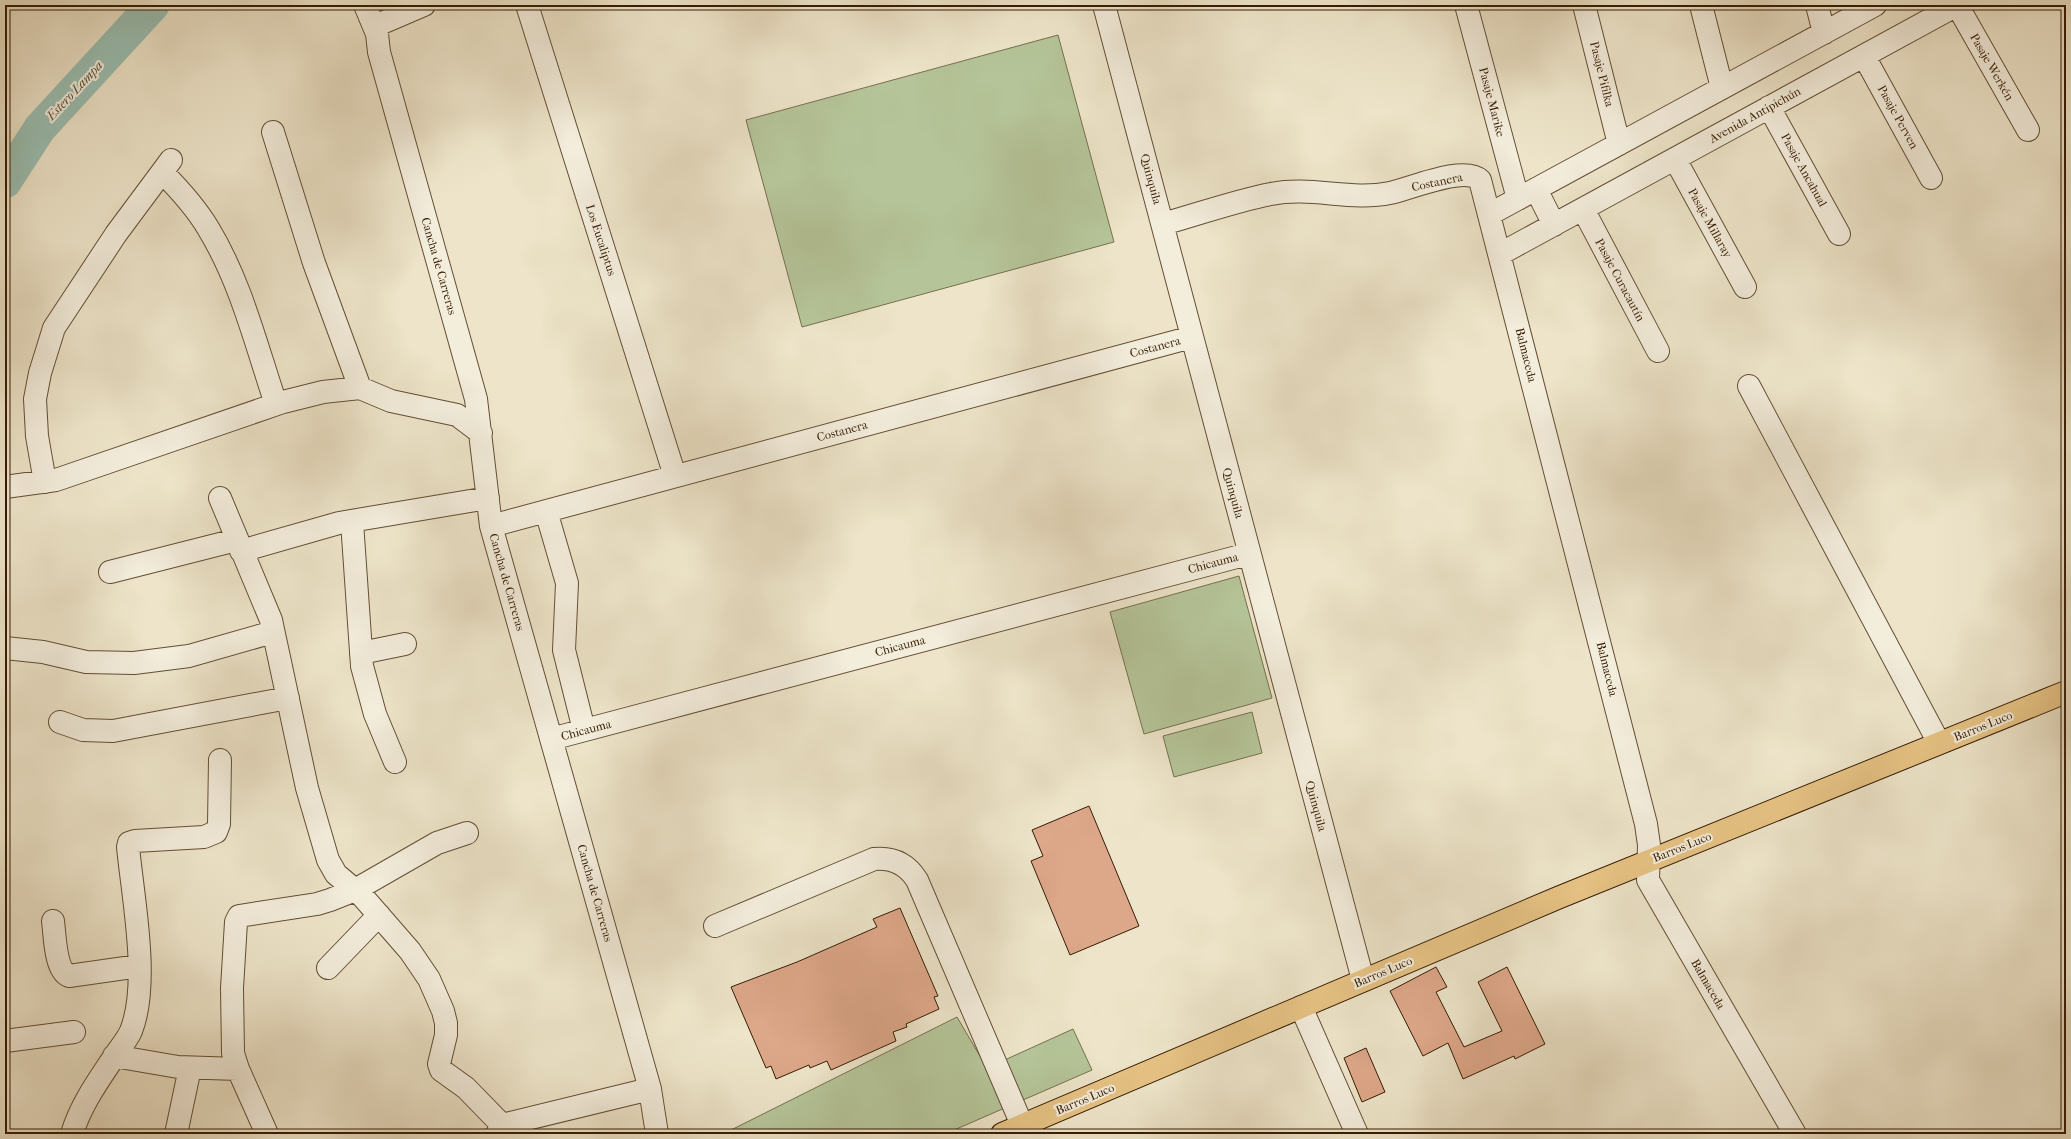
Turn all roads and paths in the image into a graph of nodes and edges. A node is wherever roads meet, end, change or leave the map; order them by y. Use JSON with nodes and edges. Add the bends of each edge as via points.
{"nodes":[{"id":1,"x":365,"y":5,"type":"edge"},
{"id":2,"x":424,"y":5,"type":"edge"},
{"id":3,"x":527,"y":5,"type":"edge"},
{"id":4,"x":1104,"y":5,"type":"edge"},
{"id":5,"x":1466,"y":5,"type":"edge"},
{"id":6,"x":1584,"y":5,"type":"edge"},
{"id":7,"x":1701,"y":5,"type":"edge"},
{"id":8,"x":1817,"y":5,"type":"edge"},
{"id":9,"x":1875,"y":5,"type":"edge"},
{"id":10,"x":1957,"y":5,"type":"edge"},
{"id":11,"x":375,"y":26,"type":"junction"},
{"id":12,"x":1824,"y":33,"type":"junction"},
{"id":13,"x":1864,"y":56,"type":"junction"},
{"id":14,"x":1722,"y":88,"type":"junction"},
{"id":15,"x":1769,"y":107,"type":"junction"},
{"id":16,"x":2028,"y":130,"type":"dead end"},
{"id":17,"x":273,"y":132,"type":"dead end"},
{"id":18,"x":1619,"y":144,"type":"junction"},
{"id":19,"x":1675,"y":159,"type":"junction"},
{"id":20,"x":1477,"y":178,"type":"joint"},
{"id":21,"x":1931,"y":178,"type":"dead end"},
{"id":22,"x":1527,"y":194,"type":"junction"},
{"id":23,"x":1583,"y":209,"type":"junction"},
{"id":24,"x":1490,"y":214,"type":"junction"},
{"id":25,"x":1163,"y":224,"type":"junction"},
{"id":26,"x":1554,"y":225,"type":"junction"},
{"id":27,"x":1839,"y":234,"type":"dead end"},
{"id":28,"x":1500,"y":254,"type":"junction"},
{"id":29,"x":1744,"y":286,"type":"dead end"},
{"id":30,"x":1192,"y":337,"type":"junction"},
{"id":31,"x":1658,"y":351,"type":"dead end"},
{"id":32,"x":1749,"y":386,"type":"dead end"},
{"id":33,"x":360,"y":388,"type":"junction"},
{"id":34,"x":276,"y":404,"type":"junction"},
{"id":35,"x":481,"y":433,"type":"junction"},
{"id":36,"x":675,"y":476,"type":"junction"},
{"id":37,"x":45,"y":482,"type":"junction"},
{"id":38,"x":5,"y":487,"type":"edge"},
{"id":39,"x":220,"y":498,"type":"dead end"},
{"id":40,"x":488,"y":498,"type":"junction"},
{"id":41,"x":546,"y":511,"type":"junction"},
{"id":42,"x":352,"y":522,"type":"junction"},
{"id":43,"x":491,"y":526,"type":"junction"},
{"id":44,"x":239,"y":545,"type":"junction"},
{"id":45,"x":1248,"y":554,"type":"junction"},
{"id":46,"x":110,"y":572,"type":"dead end"},
{"id":47,"x":274,"y":632,"type":"junction"},
{"id":48,"x":406,"y":644,"type":"dead end"},
{"id":49,"x":5,"y":648,"type":"edge"},
{"id":50,"x":361,"y":652,"type":"junction"},
{"id":51,"x":2066,"y":692,"type":"edge"},
{"id":52,"x":288,"y":698,"type":"junction"},
{"id":53,"x":60,"y":722,"type":"dead end"},
{"id":54,"x":584,"y":730,"type":"junction"},
{"id":55,"x":551,"y":739,"type":"junction"},
{"id":56,"x":1940,"y":743,"type":"junction"},
{"id":57,"x":220,"y":760,"type":"dead end"},
{"id":58,"x":395,"y":762,"type":"dead end"},
{"id":59,"x":467,"y":833,"type":"dead end"},
{"id":60,"x":1648,"y":861,"type":"junction"},
{"id":61,"x":355,"y":890,"type":"junction"},
{"id":62,"x":379,"y":915,"type":"junction"},
{"id":63,"x":54,"y":921,"type":"dead end"},
{"id":64,"x":715,"y":926,"type":"dead end"},
{"id":65,"x":140,"y":966,"type":"junction"},
{"id":66,"x":328,"y":968,"type":"dead end"},
{"id":67,"x":1363,"y":980,"type":"junction"},
{"id":68,"x":1301,"y":1007,"type":"junction"},
{"id":69,"x":74,"y":1032,"type":"dead end"},
{"id":70,"x":5,"y":1041,"type":"edge"},
{"id":71,"x":114,"y":1056,"type":"junction"},
{"id":72,"x":190,"y":1068,"type":"junction"},
{"id":73,"x":238,"y":1069,"type":"junction"},
{"id":74,"x":650,"y":1089,"type":"junction"},
{"id":75,"x":1022,"y":1126,"type":"junction"},
{"id":76,"x":500,"y":1129,"type":"edge"},
{"id":77,"x":72,"y":1134,"type":"edge"},
{"id":78,"x":176,"y":1134,"type":"edge"},
{"id":79,"x":267,"y":1134,"type":"edge"},
{"id":80,"x":657,"y":1134,"type":"edge"},
{"id":81,"x":1002,"y":1134,"type":"edge"},
{"id":82,"x":1356,"y":1134,"type":"edge"},
{"id":83,"x":1795,"y":1134,"type":"edge"}],
"edges":[{"from":1,"to":11,"type":"street","name":"Cancha de Carreras"},
{"from":2,"to":11,"type":"street"},
{"from":3,"to":36,"type":"street","name":"Los Eucaliptus"},
{"from":4,"to":25,"type":"street","name":"Quinquila"},
{"from":5,"to":22,"type":"street","name":"Pasaje Marike"},
{"from":6,"to":18,"type":"street","name":"Pasaje Pifilka"},
{"from":7,"to":14,"type":"street"},
{"from":8,"to":12,"type":"street"},
{"from":9,"to":12,"type":"street"},
{"from":10,"to":13,"type":"street","name":"Avenida Antipichún"},
{"from":10,"to":16,"type":"street","name":"Pasaje Werkén"},
{"from":11,"to":35,"type":"street","name":"Cancha de Carreras","via":[[379,52],[471,376]]},
{"from":12,"to":14,"type":"street"},
{"from":13,"to":15,"type":"street","name":"Avenida Antipichún"},
{"from":13,"to":21,"type":"street","name":"Pasaje Perven"},
{"from":14,"to":18,"type":"street"},
{"from":15,"to":19,"type":"street","name":"Avenida Antipichún"},
{"from":15,"to":27,"type":"street","name":"Pasaje Ancahual"},
{"from":17,"to":33,"type":"street","via":[[314,263]]},
{"from":18,"to":22,"type":"street"},
{"from":19,"to":23,"type":"street","name":"Avenida Antipichún"},
{"from":19,"to":29,"type":"street","name":"Pasaje Millaray"},
{"from":20,"to":24,"type":"street","name":"Balmaceda","via":[[1483,184]]},
{"from":20,"to":25,"type":"street","name":"Costanera","via":[[1472,175],[1456,176],[1391,193],[1362,197],[1313,192],[1272,194]]},
{"from":22,"to":24,"type":"street"},
{"from":22,"to":26,"type":"street"},
{"from":23,"to":26,"type":"street","name":"Avenida Antipichún"},
{"from":23,"to":31,"type":"street","name":"Pasaje Curacautín"},
{"from":24,"to":28,"type":"street","name":"Balmaceda"},
{"from":25,"to":30,"type":"street","name":"Quinquila"},
{"from":26,"to":28,"type":"street","name":"Avenida Antipichún"},
{"from":28,"to":60,"type":"street","name":"Balmaceda","via":[[1649,836]]},
{"from":30,"to":36,"type":"street","name":"Costanera"},
{"from":30,"to":45,"type":"street","name":"Quinquila"},
{"from":32,"to":56,"type":"street"},
{"from":33,"to":34,"type":"street","via":[[323,392]]},
{"from":33,"to":35,"type":"street","via":[[391,401],[457,415]]},
{"from":34,"to":37,"type":"street","via":[[83,472]]},
{"from":34,"to":37,"type":"street","via":[[229,267],[208,227],[179,189],[167,166],[116,234],[54,328],[40,373],[36,399],[36,436]]},
{"from":35,"to":40,"type":"street","name":"Cancha de Carreras"},
{"from":36,"to":41,"type":"street","name":"Costanera"},
{"from":37,"to":38,"type":"street"},
{"from":39,"to":44,"type":"street"},
{"from":40,"to":42,"type":"street"},
{"from":40,"to":43,"type":"street","name":"Cancha de Carreras"},
{"from":41,"to":43,"type":"street","name":"Costanera"},
{"from":41,"to":54,"type":"street","via":[[567,582],[564,650]]},
{"from":42,"to":44,"type":"street"},
{"from":42,"to":50,"type":"street"},
{"from":43,"to":55,"type":"street","name":"Cancha de Carreras"},
{"from":44,"to":46,"type":"street"},
{"from":44,"to":47,"type":"street"},
{"from":45,"to":54,"type":"street","name":"Chicauma"},
{"from":45,"to":67,"type":"street","name":"Quinquila"},
{"from":47,"to":49,"type":"street","via":[[189,656],[134,663],[86,662],[43,652]]},
{"from":47,"to":52,"type":"street"},
{"from":48,"to":50,"type":"street"},
{"from":50,"to":58,"type":"street","via":[[362,666],[375,714]]},
{"from":51,"to":56,"type":"main road","name":"Barros Luco"},
{"from":52,"to":53,"type":"street","via":[[113,731],[83,730]]},
{"from":52,"to":61,"type":"street","via":[[307,788],[328,860],[336,874]]},
{"from":54,"to":55,"type":"street","name":"Chicauma"},
{"from":55,"to":74,"type":"street","name":"Cancha de Carreras"},
{"from":56,"to":60,"type":"main road","name":"Barros Luco"},
{"from":57,"to":65,"type":"street","via":[[219,824],[216,832],[204,837],[135,840],[129,843]]},
{"from":59,"to":61,"type":"street","via":[[431,846]]},
{"from":60,"to":67,"type":"main road","name":"Barros Luco"},
{"from":60,"to":83,"type":"street","name":"Balmaceda","via":[[1648,880],[1651,886]]},
{"from":61,"to":62,"type":"street"},
{"from":61,"to":73,"type":"street","via":[[317,904],[239,916],[236,922],[231,1032]]},
{"from":62,"to":66,"type":"street"},
{"from":62,"to":76,"type":"street","via":[[410,950],[429,979],[443,1011],[446,1035],[439,1064],[441,1070],[466,1088]]},
{"from":63,"to":65,"type":"street","via":[[60,967],[66,975]]},
{"from":64,"to":75,"type":"street","via":[[874,858],[889,858],[905,865],[917,880]]},
{"from":65,"to":71,"type":"street","via":[[138,1002],[130,1032]]},
{"from":67,"to":68,"type":"main road","name":"Barros Luco"},
{"from":68,"to":75,"type":"main road","name":"Barros Luco"},
{"from":68,"to":82,"type":"street"},
{"from":69,"to":70,"type":"street"},
{"from":71,"to":72,"type":"street"},
{"from":71,"to":77,"type":"street","via":[[76,1121]]},
{"from":72,"to":73,"type":"street"},
{"from":72,"to":78,"type":"street"},
{"from":73,"to":79,"type":"street"},
{"from":74,"to":76,"type":"street"},
{"from":74,"to":80,"type":"street","name":"Cancha de Carreras"},
{"from":75,"to":81,"type":"main road","name":"Barros Luco"}]}
